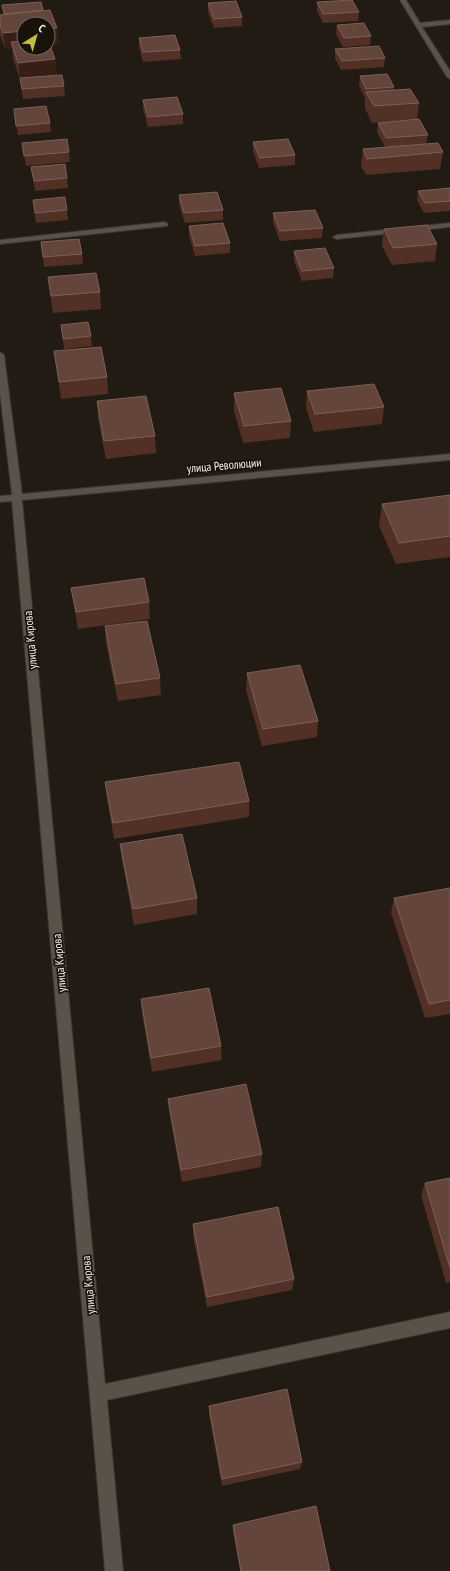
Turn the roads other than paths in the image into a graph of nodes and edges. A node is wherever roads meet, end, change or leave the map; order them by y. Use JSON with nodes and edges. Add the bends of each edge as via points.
{"nodes":[{"id":1,"x":403,"y":0,"type":"edge"},
{"id":2,"x":450,"y":22,"type":"edge"},
{"id":3,"x":418,"y":24,"type":"junction"},
{"id":4,"x":450,"y":77,"type":"edge"},
{"id":5,"x":164,"y":224,"type":"dead end"},
{"id":6,"x":450,"y":225,"type":"edge"},
{"id":7,"x":337,"y":237,"type":"dead end"},
{"id":8,"x":0,"y":242,"type":"edge"},
{"id":9,"x":0,"y":355,"type":"edge"},
{"id":10,"x":450,"y":457,"type":"edge"},
{"id":11,"x":17,"y":497,"type":"junction"},
{"id":12,"x":0,"y":499,"type":"edge"},
{"id":13,"x":450,"y":1320,"type":"edge"},
{"id":14,"x":98,"y":1394,"type":"junction"},
{"id":15,"x":114,"y":1571,"type":"edge"}],
"edges":[{"from":1,"to":3,"type":"street"},
{"from":2,"to":3,"type":"street"},
{"from":3,"to":4,"type":"street"},
{"from":5,"to":8,"type":"street"},
{"from":6,"to":7,"type":"street"},
{"from":9,"to":11,"type":"street","name":"улица Кирова"},
{"from":10,"to":11,"type":"street","name":"улица Революции"},
{"from":11,"to":12,"type":"street","name":"улица Революции"},
{"from":11,"to":14,"type":"street","name":"улица Кирова"},
{"from":13,"to":14,"type":"street"},
{"from":14,"to":15,"type":"street","name":"улица Кирова"}]}
